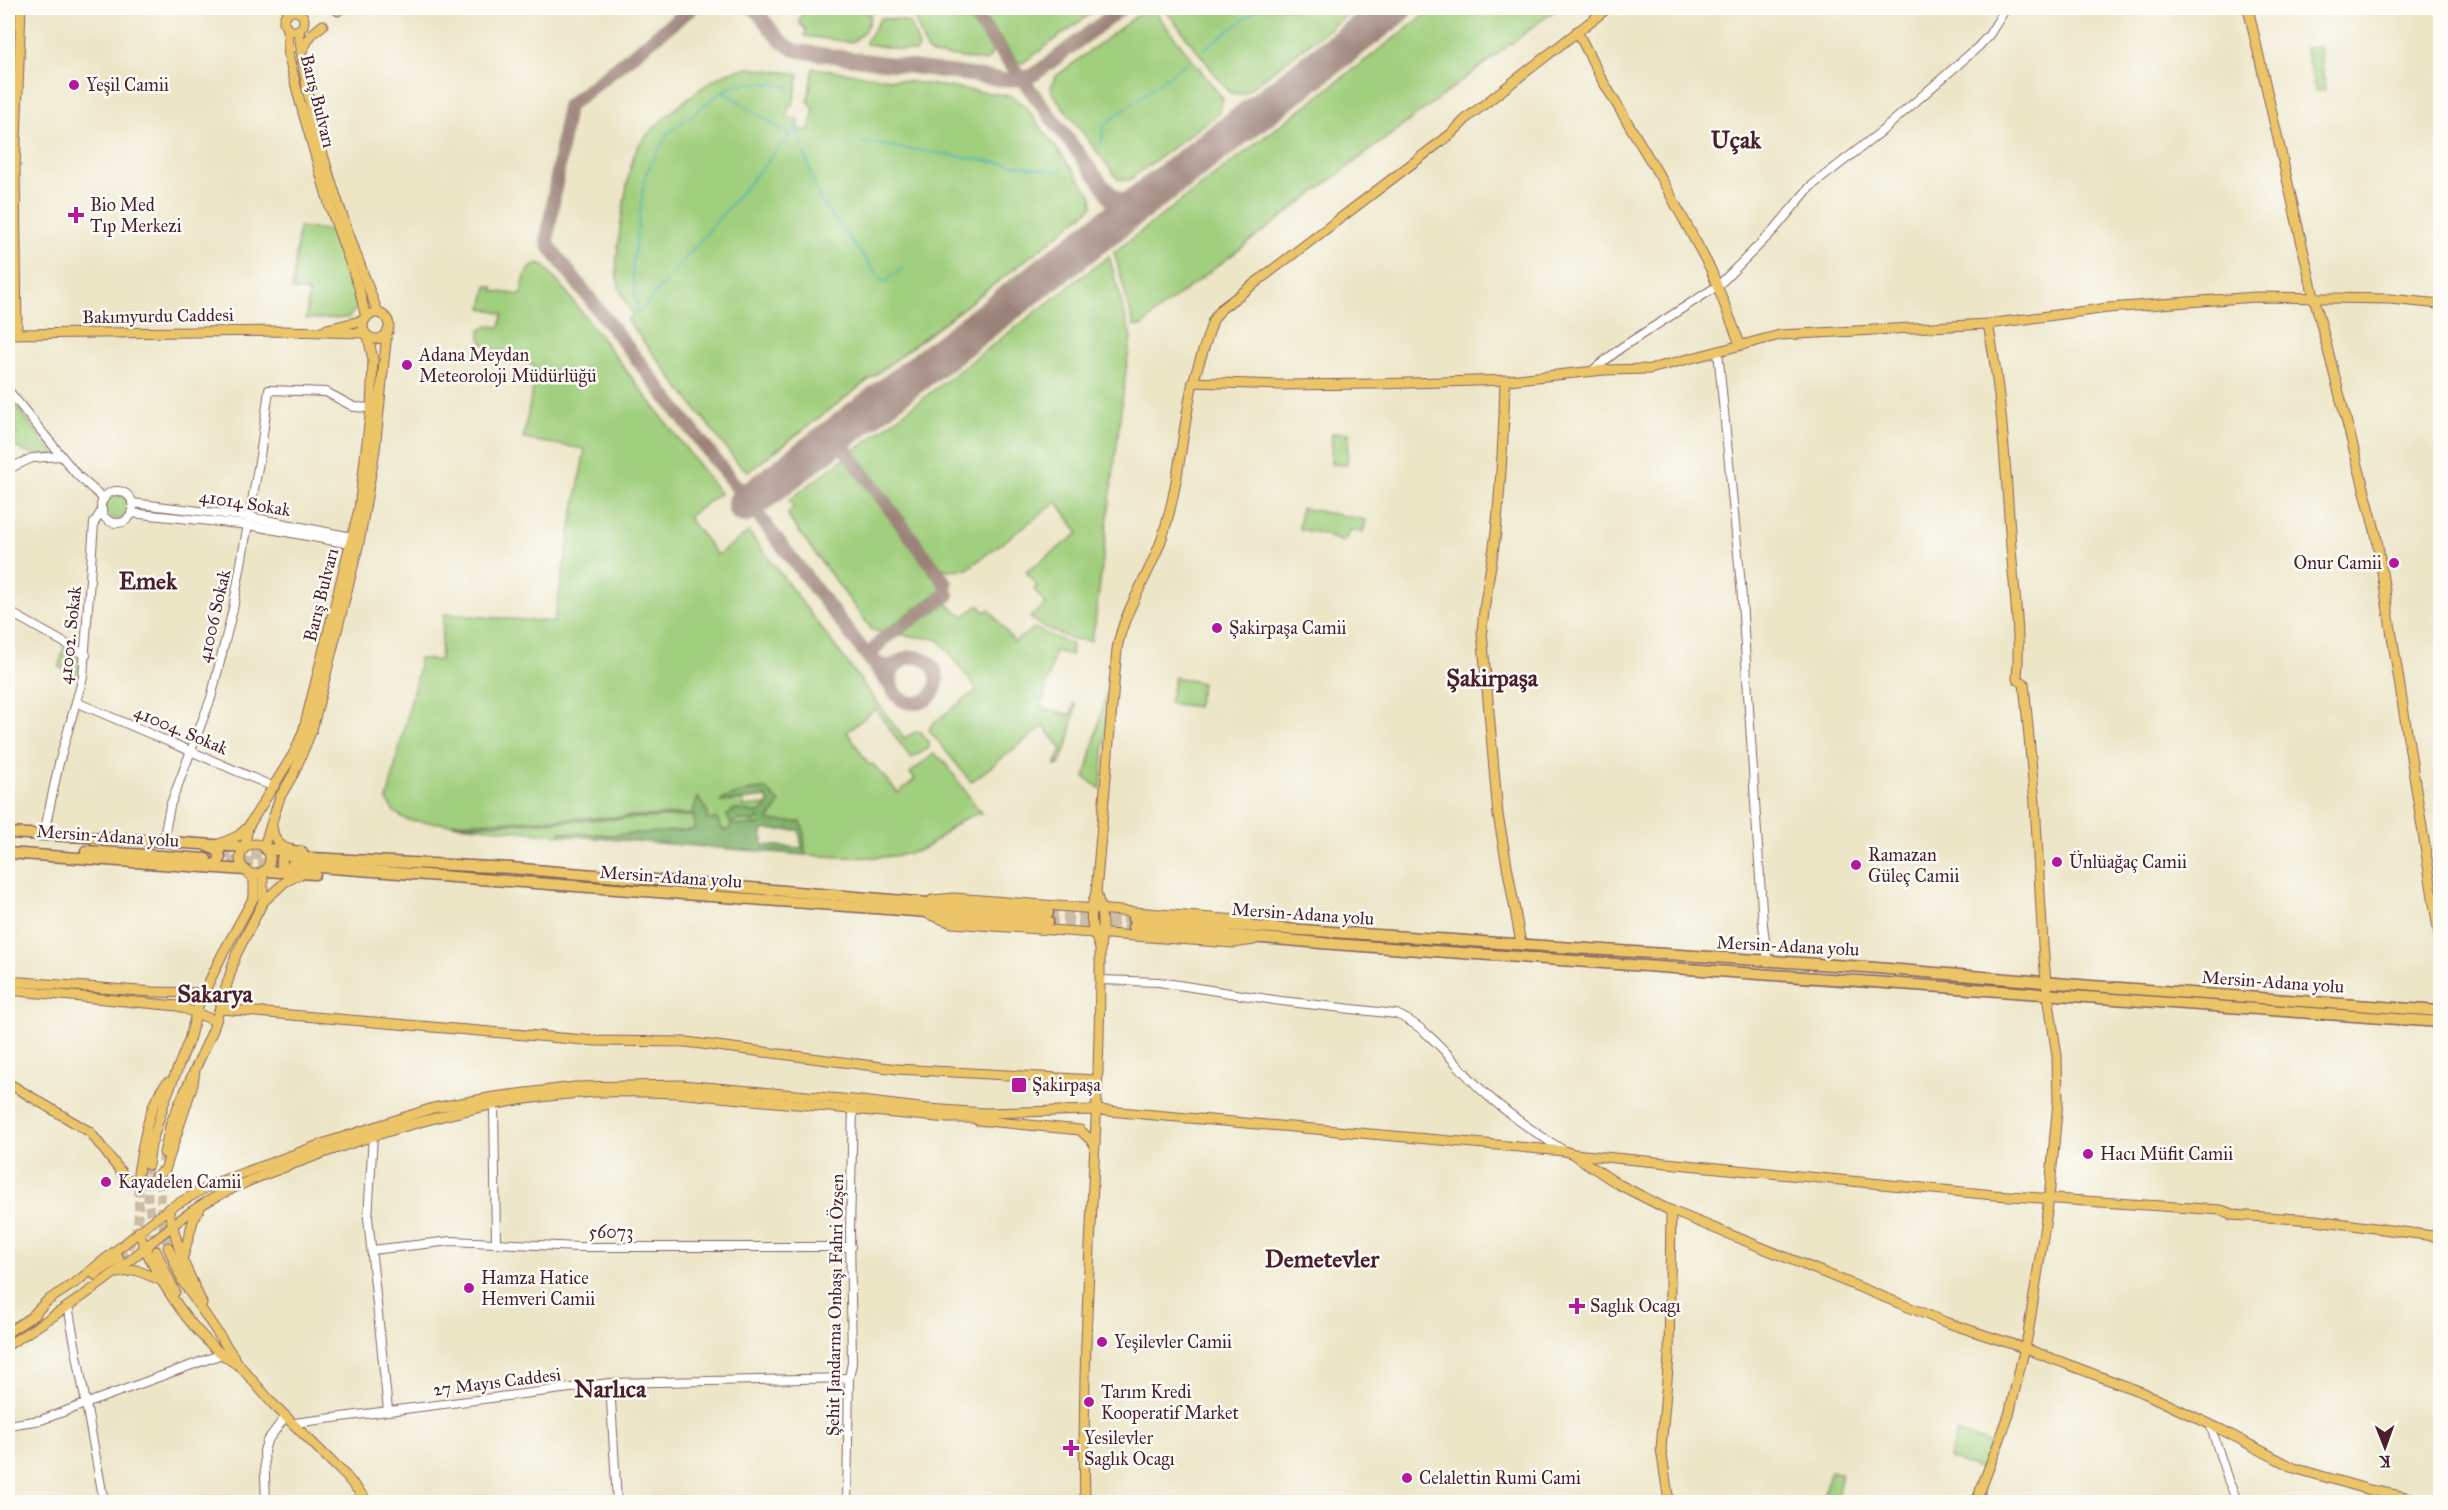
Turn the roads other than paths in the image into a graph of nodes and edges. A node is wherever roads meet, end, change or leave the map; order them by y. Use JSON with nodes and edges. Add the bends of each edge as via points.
{"nodes":[{"id":1,"x":21,"y":8,"type":"edge"},
{"id":2,"x":1608,"y":8,"type":"edge"},
{"id":3,"x":2006,"y":8,"type":"edge"},
{"id":4,"x":2248,"y":8,"type":"edge"},
{"id":5,"x":290,"y":10,"type":"edge"},
{"id":6,"x":302,"y":11,"type":"edge"},
{"id":7,"x":323,"y":25,"type":"dead end"},
{"id":8,"x":287,"y":29,"type":"junction"},
{"id":9,"x":299,"y":30,"type":"junction"},
{"id":10,"x":1577,"y":31,"type":"junction"},
{"id":11,"x":302,"y":52,"type":"junction"},
{"id":12,"x":1719,"y":285,"type":"junction"},
{"id":13,"x":2314,"y":297,"type":"junction"},
{"id":14,"x":2440,"y":304,"type":"edge"},
{"id":15,"x":378,"y":313,"type":"junction"},
{"id":16,"x":365,"y":319,"type":"junction"},
{"id":17,"x":1988,"y":324,"type":"junction"},
{"id":18,"x":387,"y":332,"type":"junction"},
{"id":19,"x":310,"y":333,"type":"junction"},
{"id":20,"x":12,"y":334,"type":"edge"},
{"id":21,"x":366,"y":334,"type":"junction"},
{"id":22,"x":1740,"y":344,"type":"junction"},
{"id":23,"x":1718,"y":351,"type":"junction"},
{"id":24,"x":1592,"y":371,"type":"junction"},
{"id":25,"x":1505,"y":380,"type":"junction"},
{"id":26,"x":1193,"y":382,"type":"junction"},
{"id":27,"x":8,"y":390,"type":"edge"},
{"id":28,"x":371,"y":408,"type":"junction"},
{"id":29,"x":371,"y":450,"type":"junction"},
{"id":30,"x":61,"y":456,"type":"junction"},
{"id":31,"x":8,"y":469,"type":"edge"},
{"id":32,"x":104,"y":499,"type":"junction"},
{"id":33,"x":132,"y":503,"type":"junction"},
{"id":34,"x":102,"y":510,"type":"junction"},
{"id":35,"x":131,"y":513,"type":"junction"},
{"id":36,"x":249,"y":521,"type":"junction"},
{"id":37,"x":353,"y":541,"type":"junction"},
{"id":38,"x":8,"y":613,"type":"edge"},
{"id":39,"x":332,"y":640,"type":"junction"},
{"id":40,"x":86,"y":655,"type":"junction"},
{"id":41,"x":76,"y":702,"type":"junction"},
{"id":42,"x":190,"y":751,"type":"junction"},
{"id":43,"x":274,"y":787,"type":"junction"},
{"id":44,"x":271,"y":824,"type":"junction"},
{"id":45,"x":248,"y":827,"type":"junction"},
{"id":46,"x":8,"y":833,"type":"edge"},
{"id":47,"x":44,"y":834,"type":"junction"},
{"id":48,"x":8,"y":838,"type":"edge"},
{"id":49,"x":163,"y":842,"type":"junction"},
{"id":50,"x":8,"y":847,"type":"edge"},
{"id":51,"x":245,"y":847,"type":"junction"},
{"id":52,"x":265,"y":848,"type":"junction"},
{"id":53,"x":8,"y":853,"type":"edge"},
{"id":54,"x":208,"y":854,"type":"junction"},
{"id":55,"x":295,"y":864,"type":"junction"},
{"id":56,"x":246,"y":871,"type":"junction"},
{"id":57,"x":264,"y":871,"type":"junction"},
{"id":58,"x":1096,"y":892,"type":"junction"},
{"id":59,"x":263,"y":902,"type":"junction"},
{"id":60,"x":906,"y":902,"type":"junction"},
{"id":61,"x":1090,"y":908,"type":"junction"},
{"id":62,"x":1102,"y":909,"type":"junction"},
{"id":63,"x":926,"y":913,"type":"junction"},
{"id":64,"x":1133,"y":923,"type":"tunnel mouth"},
{"id":65,"x":1098,"y":933,"type":"junction"},
{"id":66,"x":1263,"y":933,"type":"junction"},
{"id":67,"x":2440,"y":942,"type":"edge"},
{"id":68,"x":1521,"y":944,"type":"junction"},
{"id":69,"x":1768,"y":962,"type":"junction"},
{"id":70,"x":1100,"y":980,"type":"junction"},
{"id":71,"x":8,"y":981,"type":"edge"},
{"id":72,"x":2046,"y":982,"type":"junction"},
{"id":73,"x":8,"y":990,"type":"edge"},
{"id":74,"x":204,"y":993,"type":"junction"},
{"id":75,"x":2048,"y":995,"type":"junction"},
{"id":76,"x":222,"y":1004,"type":"junction"},
{"id":77,"x":2440,"y":1011,"type":"edge"},
{"id":78,"x":196,"y":1014,"type":"junction"},
{"id":79,"x":216,"y":1021,"type":"junction"},
{"id":80,"x":2440,"y":1022,"type":"edge"},
{"id":81,"x":195,"y":1070,"type":"junction"},
{"id":82,"x":174,"y":1077,"type":"junction"},
{"id":83,"x":1096,"y":1080,"type":"junction"},
{"id":84,"x":8,"y":1083,"type":"edge"},
{"id":85,"x":494,"y":1105,"type":"junction"},
{"id":86,"x":853,"y":1108,"type":"junction"},
{"id":87,"x":1096,"y":1112,"type":"junction"},
{"id":88,"x":960,"y":1118,"type":"junction"},
{"id":89,"x":373,"y":1135,"type":"junction"},
{"id":90,"x":1095,"y":1144,"type":"junction"},
{"id":91,"x":1567,"y":1152,"type":"junction"},
{"id":92,"x":164,"y":1153,"type":"tunnel mouth"},
{"id":93,"x":148,"y":1165,"type":"tunnel mouth"},
{"id":94,"x":138,"y":1173,"type":"tunnel mouth"},
{"id":95,"x":198,"y":1191,"type":"junction"},
{"id":96,"x":2048,"y":1202,"type":"junction"},
{"id":97,"x":203,"y":1204,"type":"junction"},
{"id":98,"x":168,"y":1209,"type":"junction"},
{"id":99,"x":1671,"y":1210,"type":"junction"},
{"id":100,"x":173,"y":1226,"type":"junction"},
{"id":101,"x":2366,"y":1226,"type":"junction"},
{"id":102,"x":139,"y":1231,"type":"junction"},
{"id":103,"x":2440,"y":1232,"type":"edge"},
{"id":104,"x":2440,"y":1237,"type":"edge"},
{"id":105,"x":496,"y":1242,"type":"junction"},
{"id":106,"x":168,"y":1247,"type":"tunnel mouth"},
{"id":107,"x":851,"y":1247,"type":"junction"},
{"id":108,"x":144,"y":1248,"type":"junction"},
{"id":109,"x":372,"y":1250,"type":"junction"},
{"id":110,"x":156,"y":1251,"type":"tunnel mouth"},
{"id":111,"x":119,"y":1258,"type":"tunnel mouth"},
{"id":112,"x":182,"y":1259,"type":"junction"},
{"id":113,"x":112,"y":1275,"type":"junction"},
{"id":114,"x":160,"y":1280,"type":"junction"},
{"id":115,"x":68,"y":1306,"type":"junction"},
{"id":116,"x":32,"y":1316,"type":"junction"},
{"id":117,"x":207,"y":1316,"type":"junction"},
{"id":118,"x":190,"y":1319,"type":"junction"},
{"id":119,"x":8,"y":1332,"type":"edge"},
{"id":120,"x":221,"y":1336,"type":"junction"},
{"id":121,"x":8,"y":1345,"type":"edge"},
{"id":122,"x":211,"y":1345,"type":"junction"},
{"id":123,"x":2024,"y":1348,"type":"junction"},
{"id":124,"x":222,"y":1354,"type":"junction"},
{"id":125,"x":240,"y":1366,"type":"junction"},
{"id":126,"x":849,"y":1378,"type":"junction"},
{"id":127,"x":610,"y":1383,"type":"junction"},
{"id":128,"x":88,"y":1404,"type":"junction"},
{"id":129,"x":388,"y":1410,"type":"junction"},
{"id":130,"x":290,"y":1420,"type":"junction"},
{"id":131,"x":2211,"y":1424,"type":"junction"},
{"id":132,"x":8,"y":1425,"type":"edge"},
{"id":133,"x":104,"y":1503,"type":"edge"},
{"id":134,"x":266,"y":1503,"type":"edge"},
{"id":135,"x":368,"y":1503,"type":"edge"},
{"id":136,"x":617,"y":1503,"type":"edge"},
{"id":137,"x":847,"y":1503,"type":"edge"},
{"id":138,"x":1085,"y":1503,"type":"edge"},
{"id":139,"x":1669,"y":1503,"type":"edge"},
{"id":140,"x":1976,"y":1503,"type":"edge"},
{"id":141,"x":2238,"y":1503,"type":"edge"},
{"id":142,"x":2432,"y":1503,"type":"edge"}],
"edges":[{"from":1,"to":20,"type":"main road"},
{"from":2,"to":10,"type":"main road"},
{"from":3,"to":12,"type":"street","via":[[1978,47],[1882,131],[1810,187]]},
{"from":4,"to":13,"type":"main road"},
{"from":5,"to":6,"type":"main road"},
{"from":5,"to":8,"type":"main road","via":[[284,20]]},
{"from":6,"to":9,"type":"main road"},
{"from":7,"to":11,"type":"main road","via":[[312,34]]},
{"from":8,"to":9,"type":"main road"},
{"from":8,"to":16,"type":"main road","name":"Barış Bulvarı","via":[[289,58],[300,102]]},
{"from":9,"to":11,"type":"main road","name":"Barış Bulvarı"},
{"from":10,"to":12,"type":"main road"},
{"from":10,"to":26,"type":"main road","via":[[1451,134],[1221,309],[1213,320]]},
{"from":11,"to":15,"type":"main road","name":"Barış Bulvarı","via":[[335,197]]},
{"from":12,"to":22,"type":"main road"},
{"from":12,"to":24,"type":"street","via":[[1622,347]]},
{"from":13,"to":14,"type":"main road"},
{"from":13,"to":17,"type":"main road","via":[[2255,297],[2108,308]]},
{"from":13,"to":67,"type":"main road","via":[[2376,534]]},
{"from":15,"to":16,"type":"main road"},
{"from":15,"to":18,"type":"main road","name":"Barış Bulvarı","via":[[388,322]]},
{"from":16,"to":19,"type":"main road","name":"Bakımyurdu Caddesi"},
{"from":16,"to":21,"type":"main road","name":"Barış Bulvarı"},
{"from":17,"to":22,"type":"main road","via":[[1787,334]]},
{"from":17,"to":72,"type":"main road","via":[[2020,647],[2017,679],[2024,683],[2035,798]]},
{"from":18,"to":21,"type":"main road","via":[[378,339]]},
{"from":18,"to":29,"type":"main road","name":"Barış Bulvarı"},
{"from":19,"to":20,"type":"main road","name":"Bakımyurdu Caddesi"},
{"from":19,"to":21,"type":"main road","name":"Bakımyurdu Caddesi"},
{"from":21,"to":28,"type":"main road","name":"Barış Bulvarı","via":[[373,360]]},
{"from":22,"to":23,"type":"main road"},
{"from":23,"to":24,"type":"main road","via":[[1650,369]]},
{"from":23,"to":69,"type":"street","via":[[1741,585]]},
{"from":24,"to":25,"type":"main road"},
{"from":25,"to":26,"type":"main road","via":[[1280,385]]},
{"from":25,"to":68,"type":"main road","via":[[1504,438],[1482,632],[1498,815]]},
{"from":26,"to":58,"type":"main road","via":[[1164,533],[1119,636]]},
{"from":27,"to":30,"type":"street"},
{"from":28,"to":29,"type":"main road","name":"Barış Bulvarı"},
{"from":28,"to":36,"type":"street","name":"41006 Sokak","via":[[354,407],[326,392],[268,390]]},
{"from":29,"to":37,"type":"main road","name":"Barış Bulvarı"},
{"from":30,"to":31,"type":"street","via":[[32,458]]},
{"from":30,"to":32,"type":"street"},
{"from":32,"to":33,"type":"street","via":[[117,491],[128,495]]},
{"from":32,"to":34,"type":"street"},
{"from":33,"to":35,"type":"street"},
{"from":33,"to":36,"type":"street","name":"41014 Sokak"},
{"from":34,"to":35,"type":"street","via":[[114,522],[124,521]]},
{"from":34,"to":40,"type":"street","name":"41002. Sokak","via":[[94,524]]},
{"from":35,"to":36,"type":"street","name":"41014 Sokak"},
{"from":36,"to":37,"type":"street","name":"41014 Sokak"},
{"from":36,"to":42,"type":"street","name":"41006 Sokak","via":[[211,698]]},
{"from":37,"to":39,"type":"main road","name":"Barış Bulvarı"},
{"from":38,"to":40,"type":"street"},
{"from":39,"to":43,"type":"main road","name":"Barış Bulvarı","via":[[303,732]]},
{"from":39,"to":44,"type":"main road","name":"Barış Bulvarı","via":[[312,730]]},
{"from":40,"to":41,"type":"street","name":"41002. Sokak"},
{"from":41,"to":42,"type":"street","name":"41004. Sokak"},
{"from":41,"to":47,"type":"street","name":"41002. Sokak","via":[[58,763]]},
{"from":42,"to":43,"type":"street","name":"41004. Sokak"},
{"from":42,"to":49,"type":"street","name":"41006 Sokak","via":[[170,806]]},
{"from":43,"to":45,"type":"main road","name":"Barış Bulvarı"},
{"from":44,"to":52,"type":"main road","name":"Barış Bulvarı"},
{"from":44,"to":55,"type":"main road","via":[[275,839]]},
{"from":45,"to":51,"type":"main road","name":"Barış Bulvarı"},
{"from":45,"to":54,"type":"main road"},
{"from":46,"to":47,"type":"highway"},
{"from":47,"to":49,"type":"highway"},
{"from":48,"to":54,"type":"highway","name":"Mersin-Adana yolu"},
{"from":49,"to":54,"type":"highway"},
{"from":50,"to":54,"type":"highway","name":"Mersin-Adana yolu"},
{"from":51,"to":52,"type":"main road","via":[[255,843]]},
{"from":51,"to":54,"type":"highway"},
{"from":51,"to":56,"type":"main road","via":[[239,860]]},
{"from":52,"to":55,"type":"highway"},
{"from":52,"to":57,"type":"main road","via":[[270,858]]},
{"from":53,"to":54,"type":"highway"},
{"from":54,"to":56,"type":"highway"},
{"from":55,"to":57,"type":"highway"},
{"from":55,"to":59,"type":"main road","via":[[285,882]]},
{"from":55,"to":60,"type":"highway","name":"Mersin-Adana yolu","via":[[495,863],[511,868]]},
{"from":55,"to":63,"type":"highway","name":"Mersin-Adana yolu","via":[[507,886],[556,885]]},
{"from":56,"to":57,"type":"main road"},
{"from":56,"to":74,"type":"main road","via":[[254,880],[254,897]]},
{"from":57,"to":59,"type":"main road"},
{"from":58,"to":61,"type":"main road"},
{"from":58,"to":62,"type":"main road"},
{"from":59,"to":76,"type":"main road","via":[[236,955]]},
{"from":60,"to":61,"type":"main road","via":[[954,898]]},
{"from":60,"to":63,"type":"highway","name":"Mersin-Adana yolu","via":[[1048,917]]},
{"from":61,"to":62,"type":"main road"},
{"from":61,"to":65,"type":"main road"},
{"from":62,"to":65,"type":"main road"},
{"from":62,"to":66,"type":"main road","via":[[1236,920]]},
{"from":63,"to":65,"type":"main road","via":[[952,923]]},
{"from":64,"to":66,"type":"highway","name":"Mersin-Adana yolu"},
{"from":65,"to":66,"type":"main road","via":[[1233,943]]},
{"from":65,"to":70,"type":"main road"},
{"from":66,"to":68,"type":"highway","name":"Mersin-Adana yolu"},
{"from":66,"to":75,"type":"highway","name":"Mersin-Adana yolu"},
{"from":68,"to":69,"type":"highway","name":"Mersin-Adana yolu"},
{"from":69,"to":72,"type":"highway","name":"Mersin-Adana yolu"},
{"from":70,"to":83,"type":"main road"},
{"from":70,"to":91,"type":"street","via":[[1160,982],[1396,1014],[1426,1031],[1489,1097]]},
{"from":71,"to":74,"type":"main road"},
{"from":72,"to":75,"type":"main road"},
{"from":72,"to":77,"type":"highway","name":"Mersin-Adana yolu"},
{"from":73,"to":78,"type":"main road","via":[[178,1006]]},
{"from":74,"to":76,"type":"main road"},
{"from":74,"to":78,"type":"main road"},
{"from":75,"to":80,"type":"highway","name":"Mersin-Adana yolu"},
{"from":75,"to":96,"type":"main road","via":[[2057,1056],[2058,1101]]},
{"from":76,"to":79,"type":"main road"},
{"from":76,"to":83,"type":"main road","via":[[596,1041],[686,1042],[897,1069]]},
{"from":78,"to":79,"type":"main road"},
{"from":78,"to":82,"type":"main road"},
{"from":79,"to":81,"type":"main road"},
{"from":81,"to":84,"type":"main road","via":[[165,1170],[158,1177],[141,1182],[125,1177],[90,1132]]},
{"from":81,"to":92,"type":"main road","via":[[171,1122]]},
{"from":82,"to":93,"type":"main road"},
{"from":82,"to":94,"type":"main road","via":[[154,1106]]},
{"from":83,"to":87,"type":"main road"},
{"from":85,"to":86,"type":"main road","via":[[587,1093],[635,1092]]},
{"from":85,"to":89,"type":"main road"},
{"from":85,"to":105,"type":"street"},
{"from":86,"to":88,"type":"main road"},
{"from":86,"to":107,"type":"street","name":"Şehit Jandarma Onbaşı Fahri Özşen"},
{"from":87,"to":88,"type":"main road"},
{"from":87,"to":90,"type":"main road"},
{"from":87,"to":91,"type":"main road"},
{"from":87,"to":95,"type":"main road","via":[[984,1113],[681,1085],[575,1087],[433,1108],[259,1166]]},
{"from":88,"to":90,"type":"main road","via":[[1080,1130]]},
{"from":89,"to":97,"type":"main road","via":[[262,1175]]},
{"from":89,"to":109,"type":"street","via":[[368,1218]]},
{"from":90,"to":138,"type":"main road","via":[[1085,1384]]},
{"from":91,"to":96,"type":"main road"},
{"from":91,"to":99,"type":"main road","via":[[1618,1184]]},
{"from":95,"to":97,"type":"main road"},
{"from":95,"to":98,"type":"main road"},
{"from":96,"to":101,"type":"main road","via":[[2221,1210],[2235,1215]]},
{"from":96,"to":123,"type":"main road"},
{"from":97,"to":100,"type":"main road"},
{"from":97,"to":112,"type":"main road","via":[[193,1221]]},
{"from":98,"to":100,"type":"main road"},
{"from":98,"to":102,"type":"main road"},
{"from":99,"to":123,"type":"main road","via":[[1946,1322]]},
{"from":99,"to":139,"type":"main road","via":[[1669,1357],[1660,1449]]},
{"from":100,"to":108,"type":"main road"},
{"from":100,"to":112,"type":"main road"},
{"from":101,"to":103,"type":"main road"},
{"from":101,"to":104,"type":"main road"},
{"from":102,"to":108,"type":"main road"},
{"from":102,"to":116,"type":"main road"},
{"from":105,"to":107,"type":"street","name":"56073","via":[[578,1247]]},
{"from":105,"to":109,"type":"street","name":"56073","via":[[451,1241]]},
{"from":106,"to":117,"type":"main road","via":[[183,1282]]},
{"from":107,"to":126,"type":"street","name":"Şehit Jandarma Onbaşı Fahri Özşen"},
{"from":108,"to":113,"type":"main road"},
{"from":108,"to":114,"type":"main road"},
{"from":109,"to":129,"type":"street"},
{"from":110,"to":118,"type":"main road"},
{"from":111,"to":116,"type":"main road"},
{"from":112,"to":117,"type":"main road"},
{"from":113,"to":114,"type":"main road","via":[[136,1270]]},
{"from":113,"to":115,"type":"main road"},
{"from":114,"to":118,"type":"main road"},
{"from":115,"to":121,"type":"main road"},
{"from":115,"to":128,"type":"street"},
{"from":116,"to":119,"type":"main road"},
{"from":117,"to":120,"type":"main road"},
{"from":118,"to":122,"type":"main road"},
{"from":120,"to":122,"type":"main road"},
{"from":120,"to":125,"type":"main road"},
{"from":122,"to":124,"type":"main road"},
{"from":123,"to":131,"type":"main road","via":[[2144,1393]]},
{"from":123,"to":140,"type":"main road","via":[[2009,1416]]},
{"from":124,"to":125,"type":"main road"},
{"from":124,"to":128,"type":"street"},
{"from":125,"to":130,"type":"main road"},
{"from":126,"to":127,"type":"street","name":"27 Mayıs Caddesi"},
{"from":126,"to":137,"type":"street","name":"Şehit Jandarma Onbaşı Fahri Özşen"},
{"from":127,"to":129,"type":"street","name":"27 Mayıs Caddesi"},
{"from":127,"to":136,"type":"street"},
{"from":128,"to":132,"type":"street","via":[[41,1420]]},
{"from":128,"to":133,"type":"street"},
{"from":129,"to":130,"type":"street","name":"27 Mayıs Caddesi"},
{"from":130,"to":134,"type":"street","via":[[267,1441],[264,1451]]},
{"from":130,"to":135,"type":"main road"},
{"from":131,"to":141,"type":"street"},
{"from":131,"to":142,"type":"main road","via":[[2294,1468]]}]}
